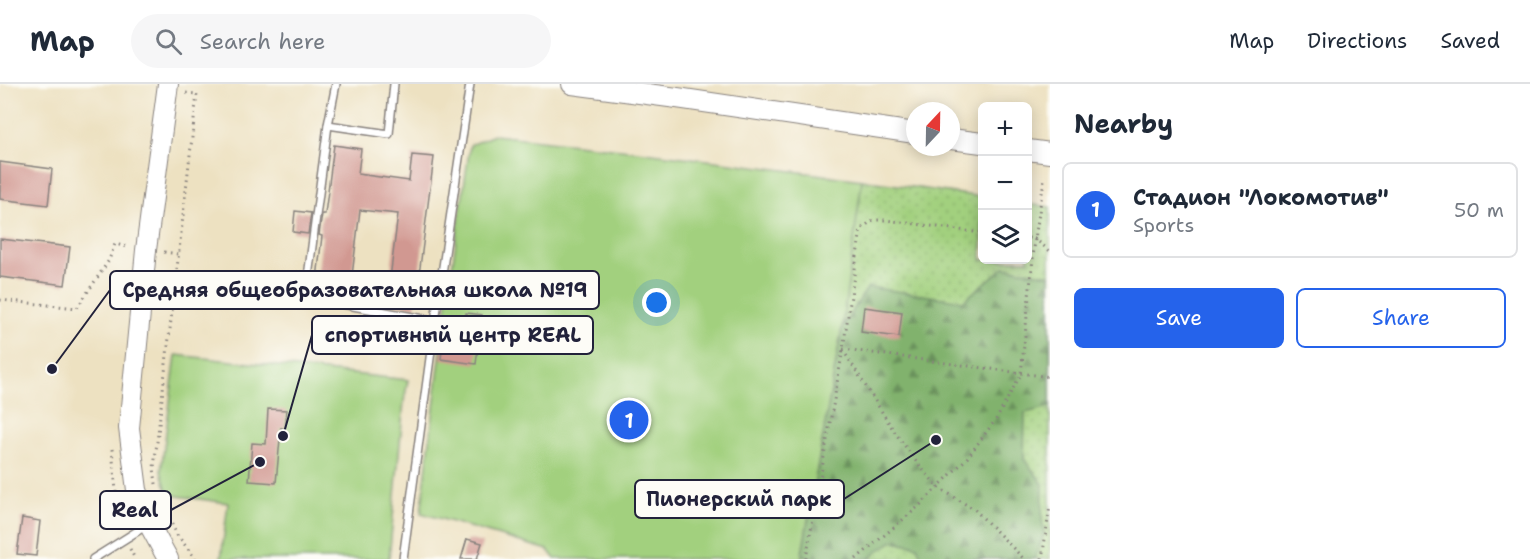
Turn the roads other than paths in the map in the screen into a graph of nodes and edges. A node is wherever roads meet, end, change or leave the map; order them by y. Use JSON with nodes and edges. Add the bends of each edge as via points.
{"nodes":[{"id":1,"x":168,"y":84,"type":"edge"},
{"id":2,"x":336,"y":84,"type":"edge"},
{"id":3,"x":394,"y":84,"type":"edge"},
{"id":4,"x":470,"y":84,"type":"edge"},
{"id":5,"x":572,"y":84,"type":"edge"},
{"id":6,"x":328,"y":125,"type":"junction"},
{"id":7,"x":906,"y":132,"type":"edge"},
{"id":8,"x":960,"y":140,"type":"edge"},
{"id":9,"x":978,"y":142,"type":"edge"},
{"id":10,"x":1032,"y":151,"type":"edge"},
{"id":11,"x":1050,"y":153,"type":"edge"},
{"id":12,"x":435,"y":321,"type":"junction"},
{"id":13,"x":149,"y":524,"type":"junction"},
{"id":14,"x":93,"y":559,"type":"edge"},
{"id":15,"x":168,"y":559,"type":"edge"},
{"id":16,"x":403,"y":559,"type":"edge"}],
"edges":[{"from":1,"to":13,"type":"street","via":[[146,250],[129,428],[137,490]]},
{"from":2,"to":6,"type":"lane"},
{"from":3,"to":6,"type":"lane","via":[[389,134]]},
{"from":4,"to":12,"type":"lane"},
{"from":5,"to":7,"type":"street"},
{"from":6,"to":12,"type":"lane","via":[[306,292],[309,298]]},
{"from":8,"to":9,"type":"street"},
{"from":10,"to":11,"type":"street"},
{"from":12,"to":16,"type":"lane"},
{"from":13,"to":14,"type":"lane"},
{"from":13,"to":15,"type":"street"}]}
